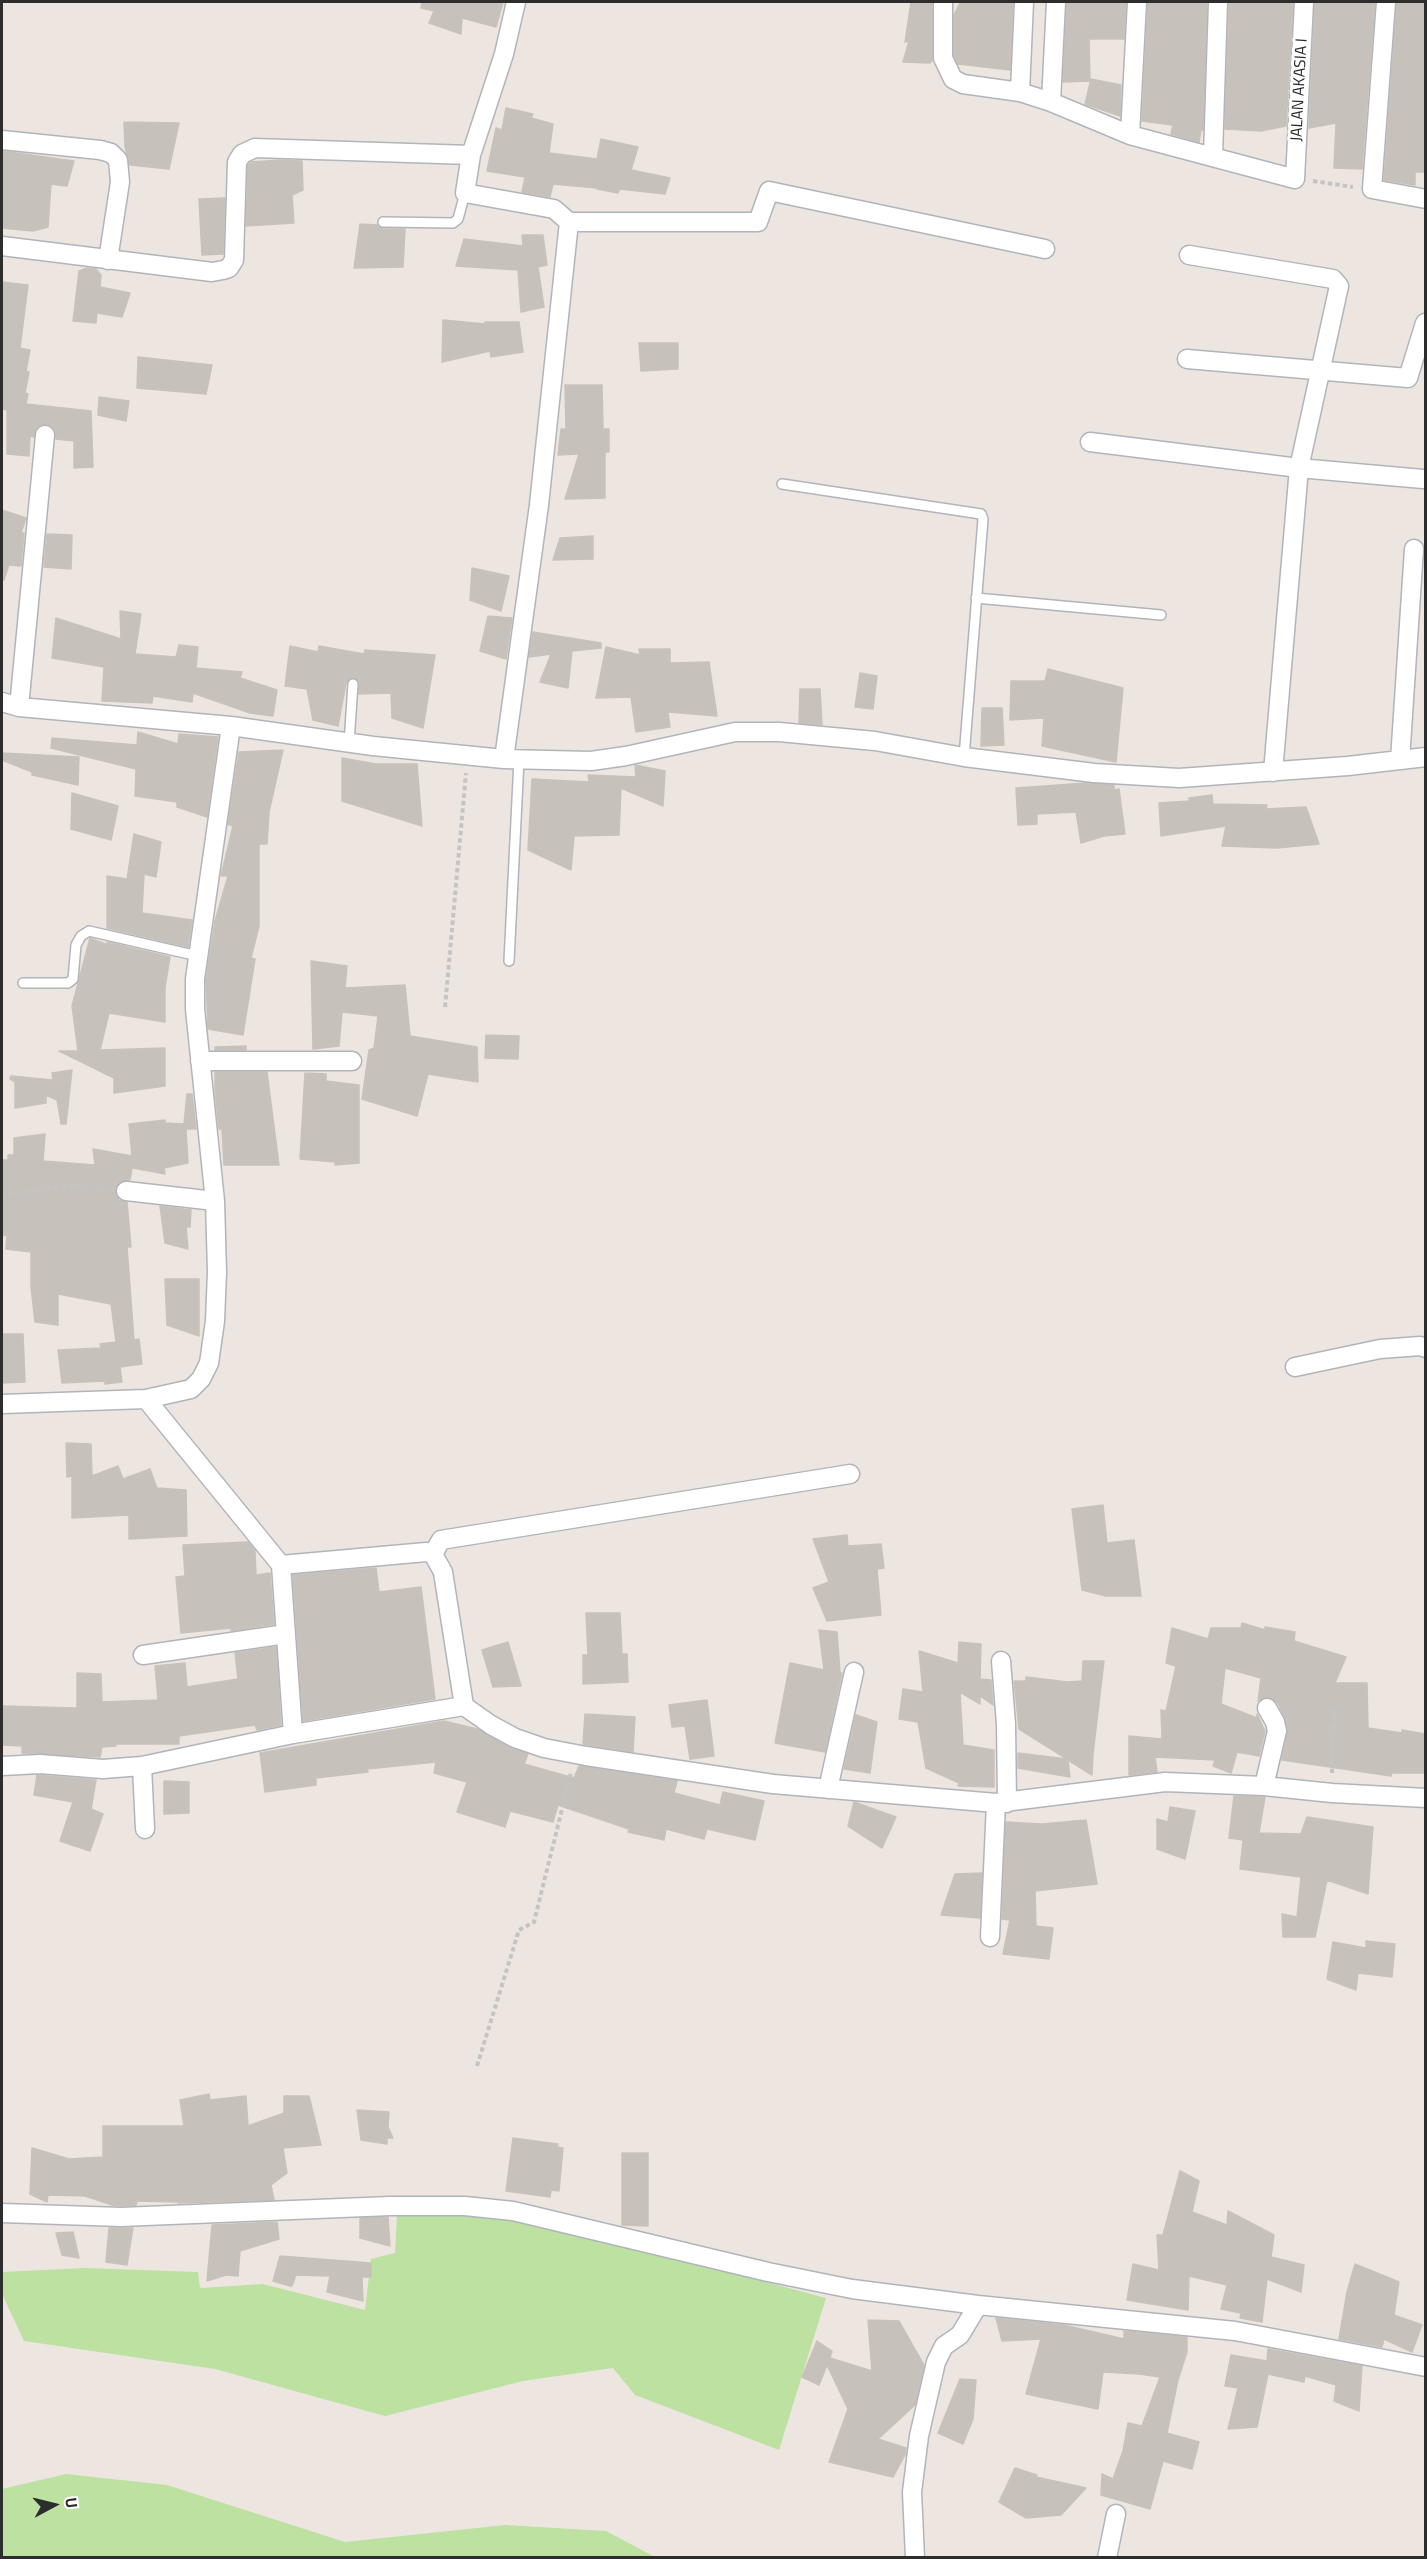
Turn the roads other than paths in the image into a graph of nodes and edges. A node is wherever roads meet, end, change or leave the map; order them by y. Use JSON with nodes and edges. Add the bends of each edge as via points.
{"nodes":[{"id":1,"x":516,"y":2,"type":"edge"},
{"id":2,"x":943,"y":2,"type":"edge"},
{"id":3,"x":1024,"y":2,"type":"edge"},
{"id":4,"x":1056,"y":2,"type":"edge"},
{"id":5,"x":1137,"y":2,"type":"edge"},
{"id":6,"x":1218,"y":2,"type":"edge"},
{"id":7,"x":1304,"y":2,"type":"edge"},
{"id":8,"x":1386,"y":2,"type":"edge"},
{"id":9,"x":1020,"y":92,"type":"junction"},
{"id":10,"x":1051,"y":102,"type":"junction"},
{"id":11,"x":1130,"y":135,"type":"junction"},
{"id":12,"x":2,"y":140,"type":"edge"},
{"id":13,"x":471,"y":155,"type":"junction"},
{"id":14,"x":1213,"y":156,"type":"junction"},
{"id":15,"x":465,"y":193,"type":"junction"},
{"id":16,"x":1425,"y":199,"type":"edge"},
{"id":17,"x":383,"y":222,"type":"dead end"},
{"id":18,"x":569,"y":222,"type":"junction"},
{"id":19,"x":2,"y":246,"type":"edge"},
{"id":20,"x":1045,"y":249,"type":"dead end"},
{"id":21,"x":1189,"y":255,"type":"dead end"},
{"id":22,"x":108,"y":260,"type":"junction"},
{"id":23,"x":1425,"y":323,"type":"edge"},
{"id":24,"x":1187,"y":359,"type":"dead end"},
{"id":25,"x":1320,"y":371,"type":"junction"},
{"id":26,"x":45,"y":435,"type":"dead end"},
{"id":27,"x":1090,"y":442,"type":"dead end"},
{"id":28,"x":1299,"y":468,"type":"junction"},
{"id":29,"x":1423,"y":479,"type":"dead end"},
{"id":30,"x":782,"y":484,"type":"dead end"},
{"id":31,"x":1414,"y":549,"type":"dead end"},
{"id":32,"x":976,"y":598,"type":"junction"},
{"id":33,"x":1161,"y":615,"type":"dead end"},
{"id":34,"x":353,"y":684,"type":"dead end"},
{"id":35,"x":10,"y":705,"type":"edge"},
{"id":36,"x":231,"y":726,"type":"junction"},
{"id":37,"x":349,"y":743,"type":"junction"},
{"id":38,"x":963,"y":757,"type":"junction"},
{"id":39,"x":1425,"y":757,"type":"edge"},
{"id":40,"x":511,"y":759,"type":"junction"},
{"id":41,"x":1400,"y":760,"type":"junction"},
{"id":42,"x":1273,"y":772,"type":"junction"},
{"id":43,"x":198,"y":956,"type":"junction"},
{"id":44,"x":509,"y":961,"type":"dead end"},
{"id":45,"x":23,"y":983,"type":"dead end"},
{"id":46,"x":200,"y":1061,"type":"junction"},
{"id":47,"x":352,"y":1061,"type":"dead end"},
{"id":48,"x":126,"y":1191,"type":"road end"},
{"id":49,"x":215,"y":1201,"type":"junction"},
{"id":50,"x":1425,"y":1348,"type":"edge"},
{"id":51,"x":1295,"y":1367,"type":"dead end"},
{"id":52,"x":146,"y":1399,"type":"junction"},
{"id":53,"x":2,"y":1404,"type":"edge"},
{"id":54,"x":850,"y":1474,"type":"dead end"},
{"id":55,"x":433,"y":1554,"type":"junction"},
{"id":56,"x":281,"y":1564,"type":"junction"},
{"id":57,"x":286,"y":1634,"type":"junction"},
{"id":58,"x":143,"y":1655,"type":"dead end"},
{"id":59,"x":1000,"y":1661,"type":"dead end"},
{"id":60,"x":854,"y":1672,"type":"dead end"},
{"id":61,"x":464,"y":1706,"type":"junction"},
{"id":62,"x":1267,"y":1708,"type":"dead end"},
{"id":63,"x":293,"y":1734,"type":"junction"},
{"id":64,"x":2,"y":1766,"type":"edge"},
{"id":65,"x":142,"y":1766,"type":"junction"},
{"id":66,"x":1264,"y":1786,"type":"junction"},
{"id":67,"x":828,"y":1789,"type":"junction"},
{"id":68,"x":1425,"y":1798,"type":"edge"},
{"id":69,"x":1002,"y":1803,"type":"junction"},
{"id":70,"x":144,"y":1829,"type":"dead end"},
{"id":71,"x":990,"y":1937,"type":"dead end"},
{"id":72,"x":2,"y":2213,"type":"edge"},
{"id":73,"x":978,"y":2305,"type":"junction"},
{"id":74,"x":1425,"y":2367,"type":"edge"},
{"id":75,"x":1116,"y":2514,"type":"dead end"},
{"id":76,"x":915,"y":2558,"type":"edge"},
{"id":77,"x":1107,"y":2558,"type":"edge"}],
"edges":[{"from":1,"to":13,"type":"street","via":[[504,54]]},
{"from":2,"to":9,"type":"street","via":[[943,58],[953,79],[963,84]]},
{"from":3,"to":9,"type":"street"},
{"from":4,"to":10,"type":"street"},
{"from":5,"to":11,"type":"street"},
{"from":6,"to":14,"type":"street"},
{"from":7,"to":14,"type":"street","name":"JALAN AKASIA I","via":[[1295,179]]},
{"from":8,"to":16,"type":"street","via":[[1372,189]]},
{"from":9,"to":10,"type":"street"},
{"from":10,"to":11,"type":"street"},
{"from":11,"to":14,"type":"street"},
{"from":12,"to":22,"type":"street","via":[[100,150],[118,160],[120,182]]},
{"from":13,"to":15,"type":"street"},
{"from":13,"to":22,"type":"street","via":[[255,148],[242,154],[237,162],[234,260],[229,268],[212,272]]},
{"from":15,"to":17,"type":"lane","via":[[458,219],[453,223]]},
{"from":15,"to":18,"type":"street","via":[[554,209]]},
{"from":18,"to":20,"type":"street","via":[[758,222],[770,190]]},
{"from":18,"to":40,"type":"street"},
{"from":19,"to":22,"type":"street"},
{"from":21,"to":25,"type":"street","via":[[1333,279],[1339,286]]},
{"from":23,"to":25,"type":"street","via":[[1408,378]]},
{"from":24,"to":25,"type":"street"},
{"from":25,"to":28,"type":"street"},
{"from":26,"to":35,"type":"street"},
{"from":27,"to":28,"type":"street"},
{"from":28,"to":29,"type":"street"},
{"from":28,"to":42,"type":"street"},
{"from":30,"to":32,"type":"lane","via":[[978,513],[983,519]]},
{"from":31,"to":41,"type":"street"},
{"from":32,"to":33,"type":"lane"},
{"from":32,"to":38,"type":"lane"},
{"from":34,"to":37,"type":"lane"},
{"from":35,"to":36,"type":"street"},
{"from":36,"to":37,"type":"street"},
{"from":36,"to":43,"type":"street"},
{"from":37,"to":40,"type":"street"},
{"from":38,"to":40,"type":"street","via":[[875,741],[735,732],[591,761]]},
{"from":38,"to":42,"type":"street","via":[[1094,773],[1179,778]]},
{"from":39,"to":41,"type":"street"},
{"from":40,"to":44,"type":"lane"},
{"from":41,"to":42,"type":"street"},
{"from":43,"to":45,"type":"lane","via":[[88,931],[76,945],[73,979],[68,983]]},
{"from":43,"to":46,"type":"street","via":[[195,1009]]},
{"from":46,"to":47,"type":"street"},
{"from":46,"to":49,"type":"street"},
{"from":48,"to":49,"type":"street"},
{"from":49,"to":52,"type":"street","via":[[218,1272],[209,1363],[191,1389]]},
{"from":50,"to":51,"type":"street","via":[[1380,1349]]},
{"from":52,"to":53,"type":"street"},
{"from":52,"to":56,"type":"street"},
{"from":54,"to":55,"type":"street","via":[[441,1540]]},
{"from":55,"to":56,"type":"street"},
{"from":55,"to":61,"type":"street","via":[[443,1572]]},
{"from":56,"to":57,"type":"street"},
{"from":57,"to":58,"type":"street"},
{"from":57,"to":63,"type":"street"},
{"from":59,"to":69,"type":"street","via":[[1006,1724]]},
{"from":60,"to":67,"type":"street"},
{"from":61,"to":63,"type":"street"},
{"from":61,"to":67,"type":"street","via":[[515,1738],[576,1755]]},
{"from":62,"to":66,"type":"street","via":[[1277,1731]]},
{"from":63,"to":65,"type":"street"},
{"from":64,"to":65,"type":"street"},
{"from":65,"to":70,"type":"street"},
{"from":66,"to":68,"type":"street"},
{"from":66,"to":69,"type":"street","via":[[1165,1782]]},
{"from":67,"to":69,"type":"street"},
{"from":69,"to":71,"type":"street"},
{"from":72,"to":73,"type":"street","via":[[121,2217],[465,2206],[513,2211],[852,2289]]},
{"from":73,"to":74,"type":"street","via":[[1235,2331]]},
{"from":73,"to":76,"type":"street","via":[[960,2335],[944,2346],[936,2362],[919,2436],[912,2492]]},
{"from":75,"to":77,"type":"street"}]}
